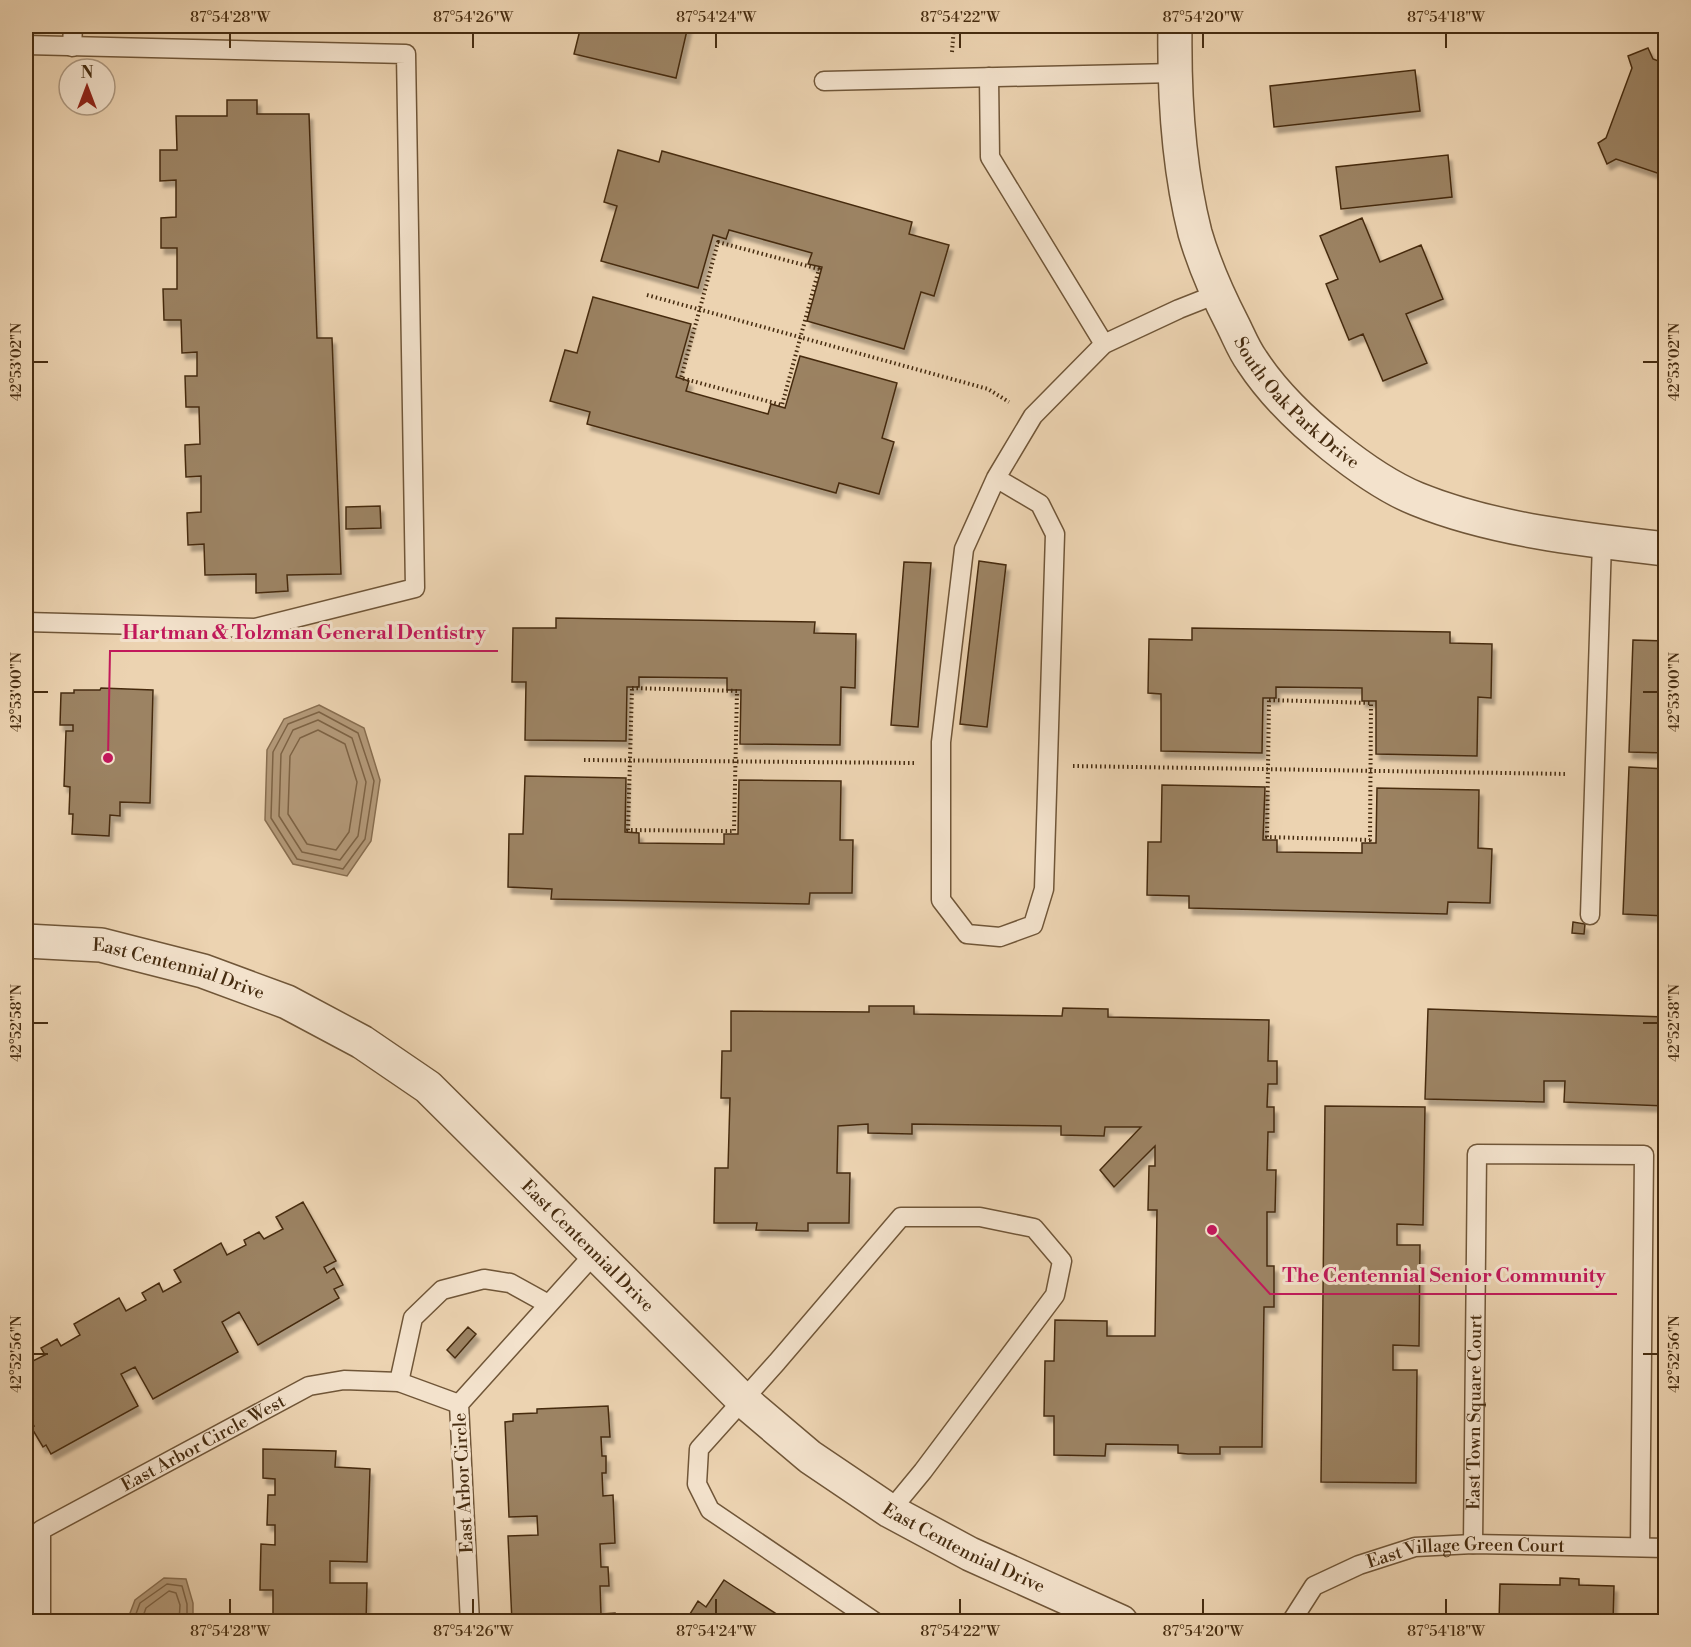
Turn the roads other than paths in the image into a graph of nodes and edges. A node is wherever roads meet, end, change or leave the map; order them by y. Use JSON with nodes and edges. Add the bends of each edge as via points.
{"nodes":[{"id":1,"x":73,"y":26,"type":"edge"},
{"id":2,"x":1175,"y":26,"type":"edge"},
{"id":3,"x":26,"y":45,"type":"edge"},
{"id":4,"x":72,"y":47,"type":"junction"},
{"id":5,"x":1174,"y":73,"type":"junction"},
{"id":6,"x":989,"y":77,"type":"junction"},
{"id":7,"x":824,"y":81,"type":"dead end"},
{"id":8,"x":1217,"y":294,"type":"junction"},
{"id":9,"x":1104,"y":344,"type":"junction"},
{"id":10,"x":996,"y":478,"type":"junction"},
{"id":11,"x":1602,"y":542,"type":"junction"},
{"id":12,"x":1665,"y":549,"type":"edge"},
{"id":13,"x":26,"y":622,"type":"edge"},
{"id":14,"x":1590,"y":915,"type":"dead end"},
{"id":15,"x":26,"y":941,"type":"edge"},
{"id":16,"x":595,"y":1253,"type":"junction"},
{"id":17,"x":548,"y":1304,"type":"junction"},
{"id":18,"x":399,"y":1382,"type":"junction"},
{"id":19,"x":744,"y":1401,"type":"junction"},
{"id":20,"x":459,"y":1404,"type":"junction"},
{"id":21,"x":890,"y":1511,"type":"junction"},
{"id":22,"x":1473,"y":1544,"type":"junction"},
{"id":23,"x":1640,"y":1547,"type":"junction"},
{"id":24,"x":1665,"y":1548,"type":"edge"},
{"id":25,"x":41,"y":1622,"type":"edge"},
{"id":26,"x":470,"y":1622,"type":"edge"},
{"id":27,"x":874,"y":1622,"type":"edge"},
{"id":28,"x":1121,"y":1622,"type":"edge"},
{"id":29,"x":1291,"y":1622,"type":"edge"}],
"edges":[{"from":1,"to":4,"type":"lane"},
{"from":2,"to":5,"type":"street","name":"South Oak Park Drive"},
{"from":3,"to":4,"type":"lane"},
{"from":4,"to":13,"type":"lane","via":[[406,54],[415,588],[255,628]]},
{"from":5,"to":6,"type":"lane"},
{"from":5,"to":8,"type":"street","name":"South Oak Park Drive","via":[[1190,204]]},
{"from":6,"to":7,"type":"lane"},
{"from":6,"to":9,"type":"lane","via":[[990,157]]},
{"from":8,"to":9,"type":"lane"},
{"from":8,"to":11,"type":"street","name":"South Oak Park Drive","via":[[1251,360],[1318,434],[1358,466],[1416,499],[1465,515]]},
{"from":9,"to":10,"type":"lane","via":[[1033,416]]},
{"from":10,"to":10,"type":"lane","via":[[1040,504],[1055,534],[1044,889],[1033,926],[1000,937],[967,934],[941,900],[941,742],[964,549]]},
{"from":11,"to":12,"type":"street","name":"South Oak Park Drive"},
{"from":11,"to":14,"type":"lane"},
{"from":15,"to":16,"type":"street","name":"East Centennial Drive","via":[[101,945],[203,971],[286,1002],[362,1042],[428,1087]]},
{"from":16,"to":17,"type":"lane","name":"East Arbor Circle"},
{"from":16,"to":19,"type":"street","name":"East Centennial Drive"},
{"from":17,"to":18,"type":"lane","via":[[510,1283],[484,1279],[441,1290],[414,1318]]},
{"from":17,"to":20,"type":"lane","name":"East Arbor Circle"},
{"from":18,"to":20,"type":"lane","name":"East Arbor Circle West"},
{"from":18,"to":25,"type":"lane","name":"East Arbor Circle West","via":[[344,1380],[309,1386],[41,1530]]},
{"from":19,"to":21,"type":"street","name":"East Centennial Drive","via":[[810,1457]]},
{"from":19,"to":21,"type":"lane","via":[[901,1217],[980,1217],[1034,1228],[1062,1261],[1055,1295]]},
{"from":19,"to":27,"type":"lane","via":[[699,1449],[697,1484],[710,1510]]},
{"from":20,"to":26,"type":"lane","name":"East Arbor Circle"},
{"from":21,"to":28,"type":"street","name":"East Centennial Drive","via":[[970,1554]]},
{"from":22,"to":23,"type":"lane","name":"East Village Green Court"},
{"from":22,"to":23,"type":"lane","name":"East Town Square Court","via":[[1477,1154],[1644,1155]]},
{"from":22,"to":29,"type":"lane","name":"East Village Green Court","via":[[1415,1546],[1359,1565],[1314,1586]]},
{"from":23,"to":24,"type":"lane","name":"East Village Green Court"}]}
